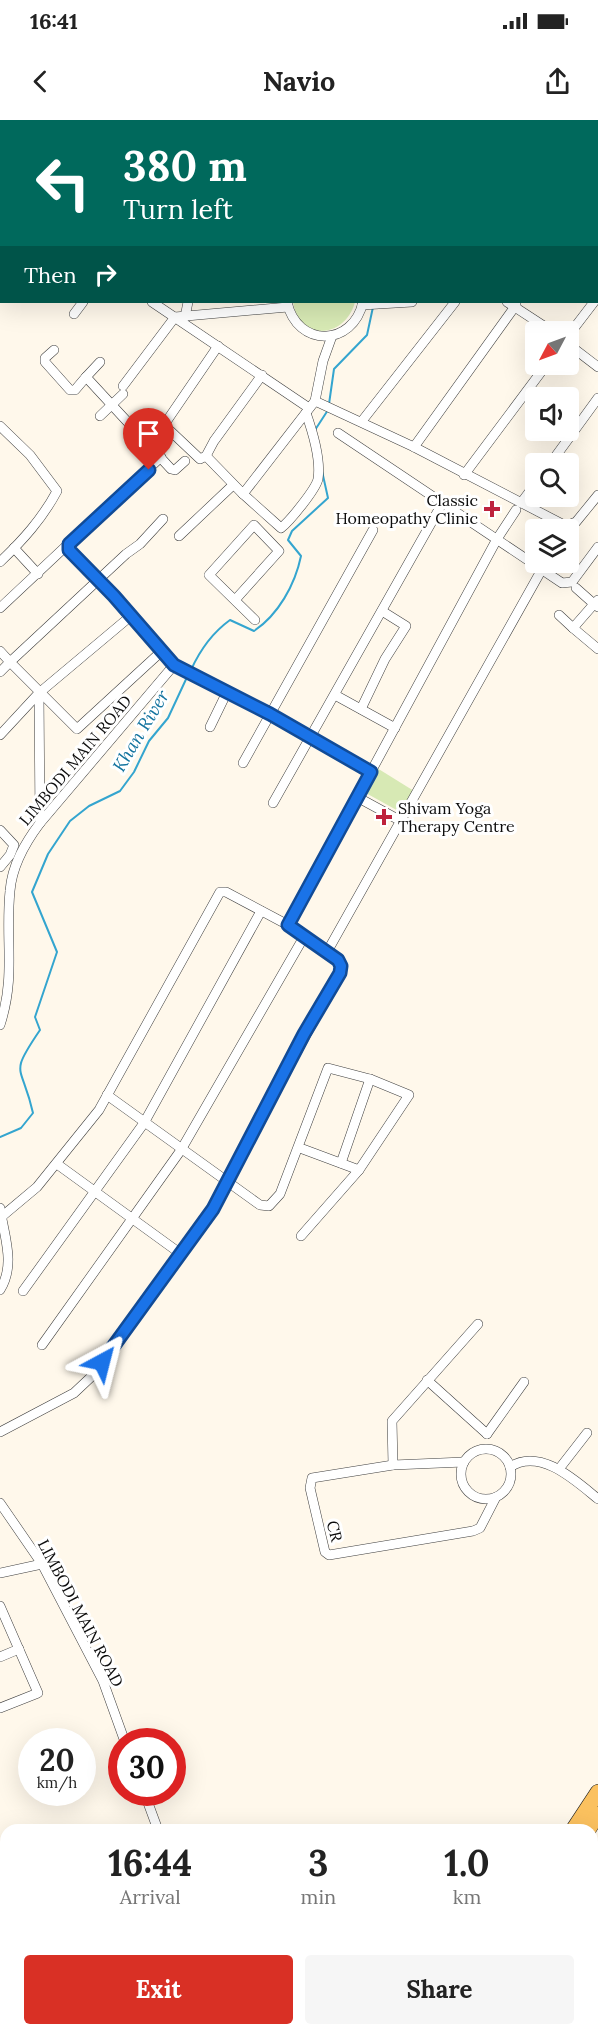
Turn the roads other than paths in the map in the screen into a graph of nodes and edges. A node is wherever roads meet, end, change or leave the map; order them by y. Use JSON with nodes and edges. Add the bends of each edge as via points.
{"nodes":[{"id":1,"x":82,"y":303,"type":"edge"},
{"id":2,"x":154,"y":303,"type":"edge"},
{"id":3,"x":187,"y":303,"type":"edge"},
{"id":4,"x":398,"y":303,"type":"edge"},
{"id":5,"x":454,"y":303,"type":"edge"},
{"id":6,"x":512,"y":303,"type":"edge"},
{"id":7,"x":593,"y":303,"type":"edge"},
{"id":8,"x":288,"y":304,"type":"edge"},
{"id":9,"x":365,"y":304,"type":"edge"},
{"id":10,"x":74,"y":314,"type":"dead end"},
{"id":11,"x":180,"y":317,"type":"junction"},
{"id":12,"x":537,"y":321,"type":"edge"},
{"id":13,"x":579,"y":322,"type":"edge"},
{"id":14,"x":332,"y":336,"type":"junction"},
{"id":15,"x":218,"y":346,"type":"junction"},
{"id":16,"x":54,"y":350,"type":"dead end"},
{"id":17,"x":579,"y":352,"type":"edge"},
{"id":18,"x":100,"y":362,"type":"dead end"},
{"id":19,"x":598,"y":367,"type":"edge"},
{"id":20,"x":262,"y":375,"type":"junction"},
{"id":21,"x":539,"y":375,"type":"edge"},
{"id":22,"x":86,"y":377,"type":"junction"},
{"id":23,"x":598,"y":398,"type":"edge"},
{"id":24,"x":111,"y":405,"type":"junction"},
{"id":25,"x":313,"y":406,"type":"junction"},
{"id":26,"x":100,"y":416,"type":"dead end"},
{"id":27,"x":362,"y":421,"type":"junction"},
{"id":28,"x":0,"y":426,"type":"edge"},
{"id":29,"x":156,"y":428,"type":"dead end"},
{"id":30,"x":338,"y":433,"type":"dead end"},
{"id":31,"x":144,"y":439,"type":"junction"},
{"id":32,"x":414,"y":447,"type":"junction"},
{"id":33,"x":558,"y":453,"type":"edge"},
{"id":34,"x":206,"y":456,"type":"junction"},
{"id":35,"x":161,"y":457,"type":"junction"},
{"id":36,"x":185,"y":461,"type":"dead end"},
{"id":37,"x":464,"y":475,"type":"junction"},
{"id":38,"x":233,"y":485,"type":"junction"},
{"id":39,"x":243,"y":494,"type":"junction"},
{"id":40,"x":598,"y":495,"type":"edge"},
{"id":41,"x":525,"y":498,"type":"edge"},
{"id":42,"x":442,"y":502,"type":"junction"},
{"id":43,"x":519,"y":506,"type":"junction"},
{"id":44,"x":264,"y":514,"type":"junction"},
{"id":45,"x":163,"y":519,"type":"dead end"},
{"id":46,"x":254,"y":525,"type":"junction"},
{"id":47,"x":373,"y":530,"type":"dead end"},
{"id":48,"x":179,"y":536,"type":"dead end"},
{"id":49,"x":497,"y":539,"type":"junction"},
{"id":50,"x":68,"y":547,"type":"junction"},
{"id":51,"x":598,"y":547,"type":"edge"},
{"id":52,"x":14,"y":548,"type":"junction"},
{"id":53,"x":525,"y":555,"type":"edge"},
{"id":54,"x":0,"y":562,"type":"edge"},
{"id":55,"x":579,"y":570,"type":"edge"},
{"id":56,"x":540,"y":573,"type":"edge"},
{"id":57,"x":553,"y":573,"type":"edge"},
{"id":58,"x":576,"y":573,"type":"edge"},
{"id":59,"x":38,"y":574,"type":"junction"},
{"id":60,"x":209,"y":575,"type":"junction"},
{"id":61,"x":99,"y":581,"type":"junction"},
{"id":62,"x":201,"y":584,"type":"dead end"},
{"id":63,"x":576,"y":588,"type":"dead end"},
{"id":64,"x":235,"y":600,"type":"junction"},
{"id":65,"x":597,"y":604,"type":"edge"},
{"id":66,"x":0,"y":608,"type":"edge"},
{"id":67,"x":382,"y":611,"type":"junction"},
{"id":68,"x":132,"y":615,"type":"junction"},
{"id":69,"x":559,"y":615,"type":"dead end"},
{"id":70,"x":255,"y":620,"type":"dead end"},
{"id":71,"x":573,"y":628,"type":"junction"},
{"id":72,"x":598,"y":649,"type":"edge"},
{"id":73,"x":163,"y":650,"type":"junction"},
{"id":74,"x":0,"y":651,"type":"edge"},
{"id":75,"x":10,"y":662,"type":"junction"},
{"id":76,"x":174,"y":665,"type":"junction"},
{"id":77,"x":0,"y":672,"type":"edge"},
{"id":78,"x":227,"y":692,"type":"junction"},
{"id":79,"x":39,"y":693,"type":"junction"},
{"id":80,"x":335,"y":695,"type":"junction"},
{"id":81,"x":361,"y":709,"type":"junction"},
{"id":82,"x":270,"y":714,"type":"junction"},
{"id":83,"x":210,"y":727,"type":"dead end"},
{"id":84,"x":395,"y":728,"type":"junction"},
{"id":85,"x":0,"y":735,"type":"edge"},
{"id":86,"x":311,"y":737,"type":"junction"},
{"id":87,"x":243,"y":764,"type":"dead end"},
{"id":88,"x":371,"y":772,"type":"junction"},
{"id":89,"x":357,"y":797,"type":"junction"},
{"id":90,"x":273,"y":803,"type":"dead end"},
{"id":91,"x":401,"y":821,"type":"junction"},
{"id":92,"x":40,"y":823,"type":"junction"},
{"id":93,"x":0,"y":830,"type":"edge"},
{"id":94,"x":0,"y":867,"type":"edge"},
{"id":95,"x":261,"y":911,"type":"junction"},
{"id":96,"x":288,"y":925,"type":"junction"},
{"id":97,"x":304,"y":935,"type":"junction"},
{"id":98,"x":327,"y":952,"type":"junction"},
{"id":99,"x":0,"y":1025,"type":"edge"},
{"id":100,"x":370,"y":1079,"type":"junction"},
{"id":101,"x":107,"y":1095,"type":"junction"},
{"id":102,"x":144,"y":1123,"type":"junction"},
{"id":103,"x":300,"y":1148,"type":"junction"},
{"id":104,"x":182,"y":1150,"type":"junction"},
{"id":105,"x":341,"y":1163,"type":"junction"},
{"id":106,"x":57,"y":1164,"type":"junction"},
{"id":107,"x":359,"y":1170,"type":"junction"},
{"id":108,"x":226,"y":1181,"type":"junction"},
{"id":109,"x":96,"y":1191,"type":"junction"},
{"id":110,"x":0,"y":1214,"type":"edge"},
{"id":111,"x":134,"y":1220,"type":"junction"},
{"id":112,"x":301,"y":1236,"type":"dead end"},
{"id":113,"x":181,"y":1254,"type":"junction"},
{"id":114,"x":0,"y":1290,"type":"edge"},
{"id":115,"x":22,"y":1291,"type":"dead end"},
{"id":116,"x":478,"y":1324,"type":"dead end"},
{"id":117,"x":42,"y":1345,"type":"dead end"},
{"id":118,"x":427,"y":1380,"type":"junction"},
{"id":119,"x":524,"y":1382,"type":"dead end"},
{"id":120,"x":0,"y":1432,"type":"edge"},
{"id":121,"x":587,"y":1433,"type":"dead end"},
{"id":122,"x":487,"y":1434,"type":"junction"},
{"id":123,"x":488,"y":1449,"type":"junction"},
{"id":124,"x":464,"y":1462,"type":"junction"},
{"id":125,"x":393,"y":1465,"type":"junction"},
{"id":126,"x":510,"y":1467,"type":"junction"},
{"id":127,"x":558,"y":1469,"type":"junction"},
{"id":128,"x":496,"y":1497,"type":"junction"},
{"id":129,"x":597,"y":1497,"type":"edge"},
{"id":130,"x":0,"y":1503,"type":"edge"},
{"id":131,"x":42,"y":1564,"type":"junction"},
{"id":132,"x":0,"y":1573,"type":"edge"},
{"id":133,"x":0,"y":1606,"type":"edge"},
{"id":134,"x":18,"y":1649,"type":"junction"},
{"id":135,"x":0,"y":1657,"type":"edge"},
{"id":136,"x":0,"y":1708,"type":"edge"},
{"id":137,"x":120,"y":1728,"type":"edge"},
{"id":138,"x":598,"y":1792,"type":"edge"},
{"id":139,"x":149,"y":1806,"type":"edge"},
{"id":140,"x":156,"y":1824,"type":"edge"},
{"id":141,"x":577,"y":1824,"type":"edge"}],
"edges":[{"from":1,"to":10,"type":"street"},
{"from":2,"to":11,"type":"street"},
{"from":3,"to":11,"type":"street"},
{"from":4,"to":9,"type":"street"},
{"from":5,"to":27,"type":"street"},
{"from":6,"to":12,"type":"street"},
{"from":6,"to":32,"type":"street"},
{"from":7,"to":13,"type":"street"},
{"from":8,"to":11,"type":"street"},
{"from":8,"to":14,"type":"street","via":[[297,324],[307,332]]},
{"from":9,"to":14,"type":"street","via":[[350,326]]},
{"from":11,"to":15,"type":"street"},
{"from":11,"to":24,"type":"street"},
{"from":14,"to":25,"type":"street"},
{"from":15,"to":20,"type":"street"},
{"from":15,"to":34,"type":"street","via":[[164,425],[193,456]]},
{"from":16,"to":22,"type":"street","via":[[45,362],[70,390],[75,390]]},
{"from":17,"to":19,"type":"street"},
{"from":18,"to":22,"type":"street"},
{"from":20,"to":25,"type":"street"},
{"from":20,"to":34,"type":"street"},
{"from":21,"to":37,"type":"street"},
{"from":22,"to":24,"type":"street"},
{"from":23,"to":33,"type":"street"},
{"from":24,"to":26,"type":"street"},
{"from":24,"to":31,"type":"street"},
{"from":25,"to":27,"type":"street","via":[[337,409]]},
{"from":25,"to":39,"type":"street"},
{"from":25,"to":44,"type":"street","via":[[318,480],[283,527],[279,528]]},
{"from":27,"to":32,"type":"street"},
{"from":28,"to":52,"type":"street","via":[[30,455],[57,491],[45,512]]},
{"from":29,"to":31,"type":"street"},
{"from":30,"to":42,"type":"street"},
{"from":31,"to":35,"type":"street"},
{"from":32,"to":37,"type":"street"},
{"from":34,"to":38,"type":"street"},
{"from":35,"to":36,"type":"street","via":[[173,470]]},
{"from":35,"to":50,"type":"street"},
{"from":37,"to":43,"type":"street"},
{"from":38,"to":39,"type":"street"},
{"from":38,"to":48,"type":"street"},
{"from":39,"to":44,"type":"street"},
{"from":40,"to":43,"type":"street","via":[[571,526]]},
{"from":41,"to":43,"type":"street"},
{"from":42,"to":49,"type":"street"},
{"from":42,"to":67,"type":"street"},
{"from":43,"to":49,"type":"street"},
{"from":44,"to":46,"type":"street"},
{"from":45,"to":61,"type":"street"},
{"from":46,"to":60,"type":"street"},
{"from":46,"to":64,"type":"street","via":[[279,551]]},
{"from":47,"to":82,"type":"street"},
{"from":49,"to":53,"type":"street"},
{"from":49,"to":84,"type":"street"},
{"from":50,"to":59,"type":"street"},
{"from":50,"to":61,"type":"street"},
{"from":51,"to":55,"type":"street"},
{"from":52,"to":54,"type":"street"},
{"from":52,"to":59,"type":"street"},
{"from":56,"to":91,"type":"street"},
{"from":57,"to":58,"type":"street","via":[[567,584]]},
{"from":59,"to":66,"type":"street"},
{"from":60,"to":62,"type":"street"},
{"from":60,"to":64,"type":"street"},
{"from":61,"to":68,"type":"street"},
{"from":61,"to":75,"type":"street"},
{"from":63,"to":65,"type":"street"},
{"from":64,"to":70,"type":"street"},
{"from":65,"to":71,"type":"street"},
{"from":67,"to":80,"type":"street"},
{"from":67,"to":81,"type":"street","via":[[406,626]]},
{"from":68,"to":73,"type":"street"},
{"from":68,"to":79,"type":"street"},
{"from":69,"to":71,"type":"street"},
{"from":71,"to":72,"type":"street"},
{"from":73,"to":76,"type":"street"},
{"from":73,"to":79,"type":"street","via":[[77,729]]},
{"from":74,"to":75,"type":"street"},
{"from":75,"to":77,"type":"street"},
{"from":75,"to":79,"type":"street"},
{"from":76,"to":78,"type":"street"},
{"from":76,"to":92,"type":"street","name":"LIMBODI MAIN ROAD"},
{"from":78,"to":82,"type":"street"},
{"from":78,"to":83,"type":"street"},
{"from":79,"to":85,"type":"street"},
{"from":79,"to":92,"type":"street"},
{"from":80,"to":81,"type":"street"},
{"from":80,"to":86,"type":"street"},
{"from":81,"to":84,"type":"street"},
{"from":82,"to":86,"type":"street"},
{"from":82,"to":87,"type":"street"},
{"from":84,"to":88,"type":"street"},
{"from":86,"to":88,"type":"street"},
{"from":86,"to":90,"type":"street"},
{"from":88,"to":89,"type":"street"},
{"from":89,"to":91,"type":"street"},
{"from":89,"to":96,"type":"street"},
{"from":91,"to":98,"type":"street"},
{"from":92,"to":99,"type":"street","name":"LIMBODI MAIN ROAD","via":[[25,844],[10,889],[10,976]]},
{"from":93,"to":94,"type":"street","via":[[14,845]]},
{"from":95,"to":96,"type":"street"},
{"from":95,"to":101,"type":"street","via":[[226,892],[215,897]]},
{"from":95,"to":102,"type":"street"},
{"from":96,"to":97,"type":"street"},
{"from":97,"to":98,"type":"street"},
{"from":97,"to":104,"type":"street"},
{"from":98,"to":108,"type":"street","via":[[338,960],[340,973]]},
{"from":100,"to":103,"type":"street","via":[[328,1068]]},
{"from":100,"to":105,"type":"street"},
{"from":100,"to":107,"type":"street","via":[[407,1093],[409,1098]]},
{"from":101,"to":102,"type":"street"},
{"from":101,"to":106,"type":"street"},
{"from":102,"to":104,"type":"street"},
{"from":102,"to":109,"type":"street"},
{"from":103,"to":105,"type":"street"},
{"from":103,"to":108,"type":"street","via":[[280,1194],[269,1206],[261,1205]]},
{"from":104,"to":108,"type":"street"},
{"from":104,"to":111,"type":"street"},
{"from":105,"to":107,"type":"street"},
{"from":106,"to":109,"type":"street"},
{"from":106,"to":110,"type":"street","via":[[24,1200]]},
{"from":107,"to":112,"type":"street"},
{"from":108,"to":113,"type":"street","via":[[213,1209]]},
{"from":109,"to":111,"type":"street"},
{"from":109,"to":115,"type":"street"},
{"from":110,"to":114,"type":"street","via":[[8,1271]]},
{"from":111,"to":113,"type":"street"},
{"from":111,"to":117,"type":"street"},
{"from":113,"to":120,"type":"street","via":[[91,1377],[74,1393]]},
{"from":116,"to":118,"type":"street"},
{"from":118,"to":122,"type":"street"},
{"from":118,"to":125,"type":"street","via":[[392,1421]]},
{"from":119,"to":122,"type":"street"},
{"from":121,"to":127,"type":"street"},
{"from":122,"to":123,"type":"street"},
{"from":123,"to":124,"type":"street","via":[[476,1451]]},
{"from":123,"to":126,"type":"street","via":[[504,1457]]},
{"from":124,"to":125,"type":"street","name":"CR"},
{"from":124,"to":128,"type":"street","via":[[461,1473],[466,1489],[480,1498]]},
{"from":125,"to":128,"type":"street","name":"CR","via":[[312,1478],[310,1488],[327,1554],[472,1531],[480,1528]]},
{"from":126,"to":127,"type":"street","via":[[524,1461]]},
{"from":126,"to":128,"type":"street","via":[[508,1485]]},
{"from":127,"to":129,"type":"street"},
{"from":130,"to":131,"type":"street","name":"LIMBODI MAIN ROAD"},
{"from":131,"to":132,"type":"street"},
{"from":131,"to":137,"type":"street","name":"LIMBODI MAIN ROAD","via":[[103,1681]]},
{"from":133,"to":134,"type":"street"},
{"from":134,"to":135,"type":"street"},
{"from":134,"to":136,"type":"street","via":[[38,1693]]},
{"from":138,"to":141,"type":"main road"},
{"from":139,"to":140,"type":"street"}]}
